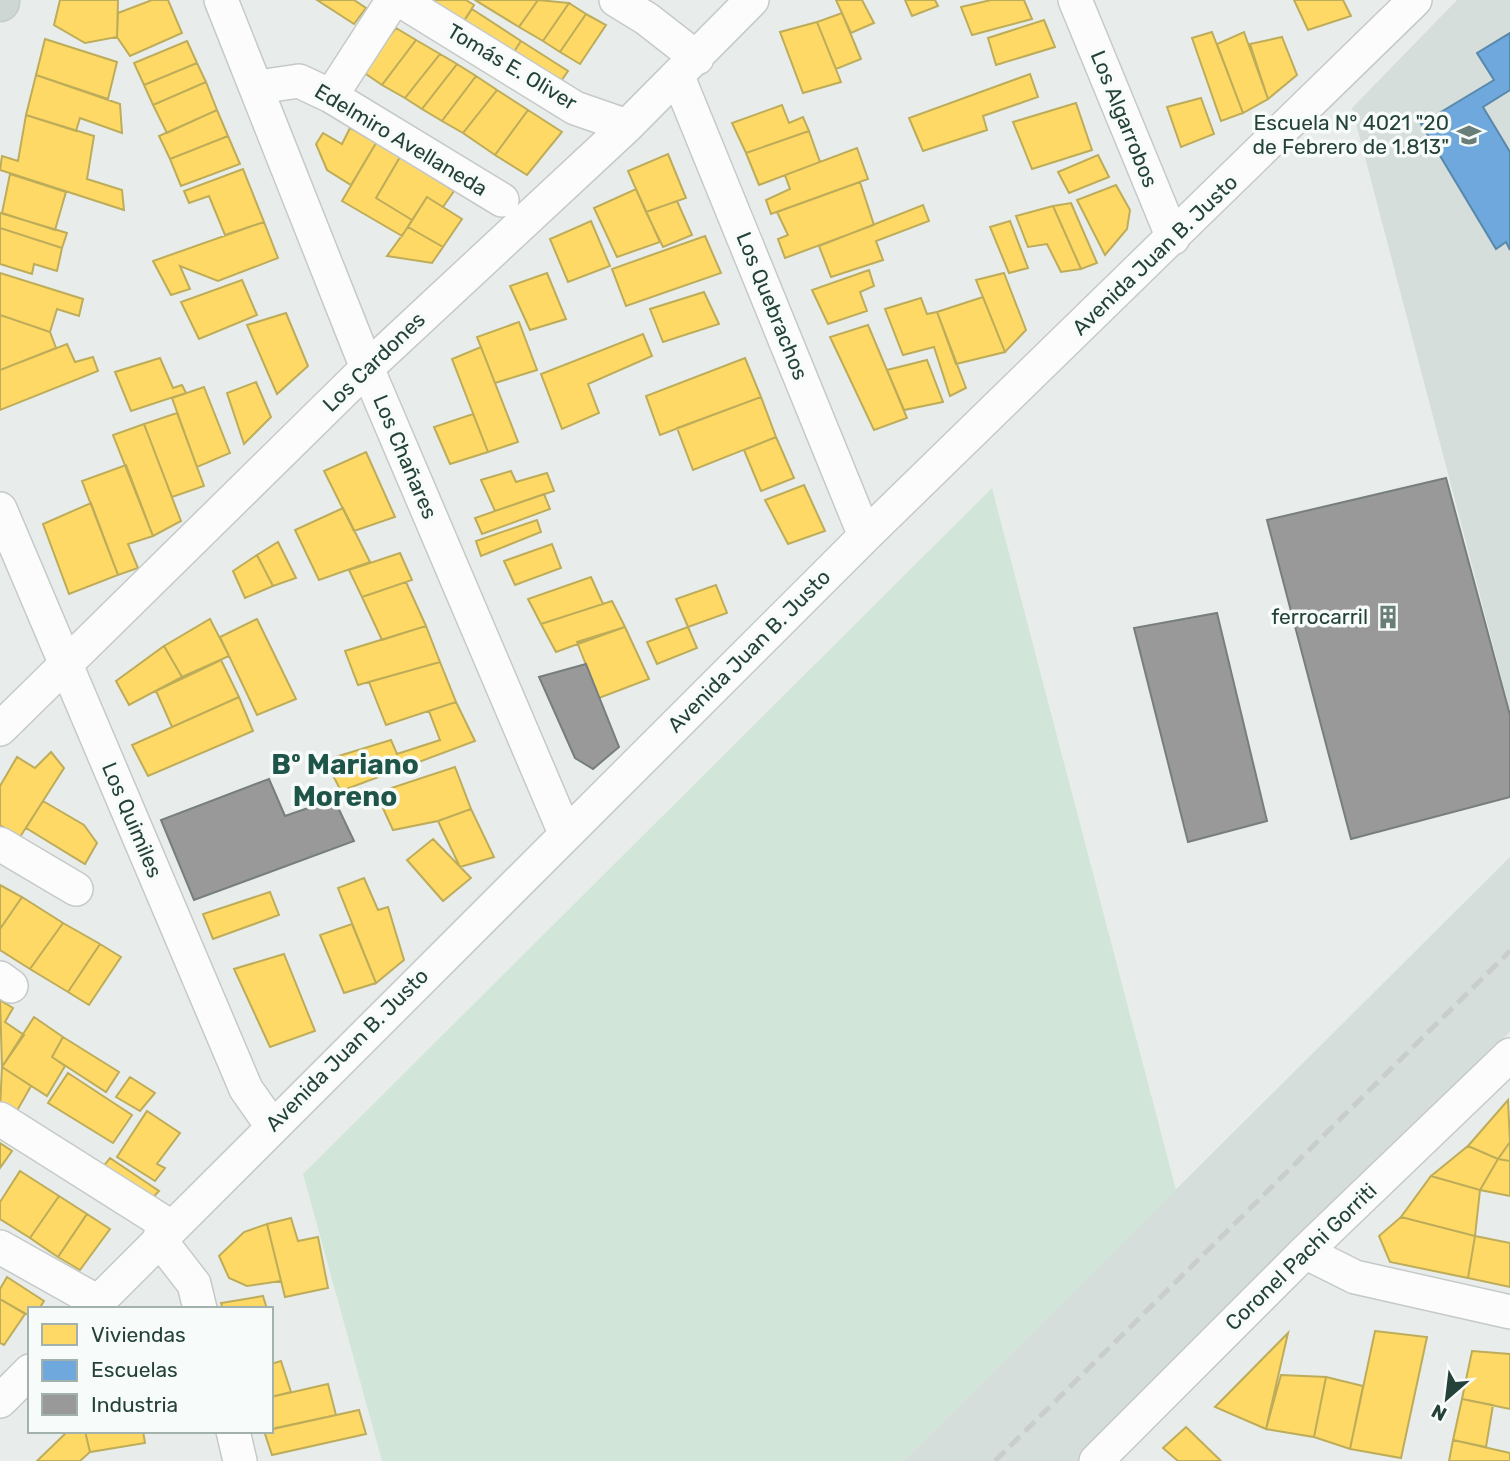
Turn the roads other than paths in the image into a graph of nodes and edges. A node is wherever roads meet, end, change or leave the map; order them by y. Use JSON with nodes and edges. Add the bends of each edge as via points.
{"nodes":[{"id":1,"x":221,"y":0,"type":"edge"},
{"id":2,"x":393,"y":0,"type":"edge"},
{"id":3,"x":400,"y":0,"type":"edge"},
{"id":4,"x":615,"y":0,"type":"edge"},
{"id":5,"x":752,"y":0,"type":"edge"},
{"id":6,"x":1075,"y":0,"type":"edge"},
{"id":7,"x":1415,"y":0,"type":"edge"},
{"id":8,"x":688,"y":68,"type":"junction"},
{"id":9,"x":257,"y":88,"type":"junction"},
{"id":10,"x":331,"y":96,"type":"junction"},
{"id":11,"x":627,"y":126,"type":"junction"},
{"id":12,"x":502,"y":200,"type":"dead end"},
{"id":13,"x":1173,"y":238,"type":"junction"},
{"id":14,"x":367,"y":368,"type":"junction"},
{"id":15,"x":0,"y":509,"type":"edge"},
{"id":16,"x":865,"y":536,"type":"junction"},
{"id":17,"x":66,"y":663,"type":"junction"},
{"id":18,"x":0,"y":729,"type":"edge"},
{"id":19,"x":565,"y":833,"type":"junction"},
{"id":20,"x":0,"y":844,"type":"edge"},
{"id":21,"x":76,"y":889,"type":"dead end"},
{"id":22,"x":1510,"y":1055,"type":"edge"},
{"id":23,"x":0,"y":1119,"type":"edge"},
{"id":24,"x":272,"y":1126,"type":"junction"},
{"id":25,"x":165,"y":1233,"type":"junction"},
{"id":26,"x":0,"y":1247,"type":"edge"},
{"id":27,"x":1305,"y":1252,"type":"junction"},
{"id":28,"x":94,"y":1305,"type":"edge"},
{"id":29,"x":200,"y":1307,"type":"edge"},
{"id":30,"x":1510,"y":1312,"type":"edge"},
{"id":31,"x":28,"y":1373,"type":"edge"},
{"id":32,"x":0,"y":1401,"type":"edge"},
{"id":33,"x":233,"y":1433,"type":"edge"},
{"id":34,"x":240,"y":1461,"type":"edge"},
{"id":35,"x":1096,"y":1461,"type":"edge"}],
"edges":[{"from":1,"to":9,"type":"street","name":"Los Chañares"},
{"from":2,"to":10,"type":"street"},
{"from":3,"to":11,"type":"street","name":"Tomás E. Oliver","via":[[575,108]]},
{"from":4,"to":8,"type":"street","via":[[647,19]]},
{"from":5,"to":8,"type":"street","name":"Los Cardones"},
{"from":6,"to":13,"type":"street","name":"Los Algarrobos"},
{"from":7,"to":13,"type":"street","name":"Avenida Juan B. Justo"},
{"from":8,"to":11,"type":"street","name":"Los Cardones"},
{"from":8,"to":16,"type":"street","name":"Los Quebrachos"},
{"from":9,"to":10,"type":"street","name":"Edelmiro Avellaneda","via":[[299,81]]},
{"from":9,"to":14,"type":"street","name":"Los Chañares"},
{"from":10,"to":12,"type":"street","name":"Edelmiro Avellaneda"},
{"from":11,"to":14,"type":"street","name":"Los Cardones"},
{"from":13,"to":16,"type":"street","name":"Avenida Juan B. Justo"},
{"from":14,"to":17,"type":"street","name":"Los Cardones"},
{"from":14,"to":19,"type":"street","name":"Los Chañares"},
{"from":15,"to":17,"type":"street","name":"Los Quimiles"},
{"from":16,"to":19,"type":"street","name":"Avenida Juan B. Justo"},
{"from":17,"to":18,"type":"street","name":"Los Cardones"},
{"from":17,"to":24,"type":"street","name":"Los Quimiles","via":[[246,1089]]},
{"from":19,"to":24,"type":"street","name":"Avenida Juan B. Justo"},
{"from":20,"to":21,"type":"street"},
{"from":22,"to":27,"type":"street","name":"Coronel Pachi Gorriti"},
{"from":23,"to":25,"type":"street"},
{"from":24,"to":25,"type":"street","name":"Avenida Juan B. Justo"},
{"from":25,"to":28,"type":"street","name":"Avenida Juan B. Justo"},
{"from":25,"to":29,"type":"street","via":[[194,1284]]},
{"from":26,"to":28,"type":"street"},
{"from":27,"to":30,"type":"street","via":[[1355,1277]]},
{"from":27,"to":35,"type":"street","name":"Coronel Pachi Gorriti"},
{"from":31,"to":32,"type":"street"},
{"from":33,"to":34,"type":"street"}]}
